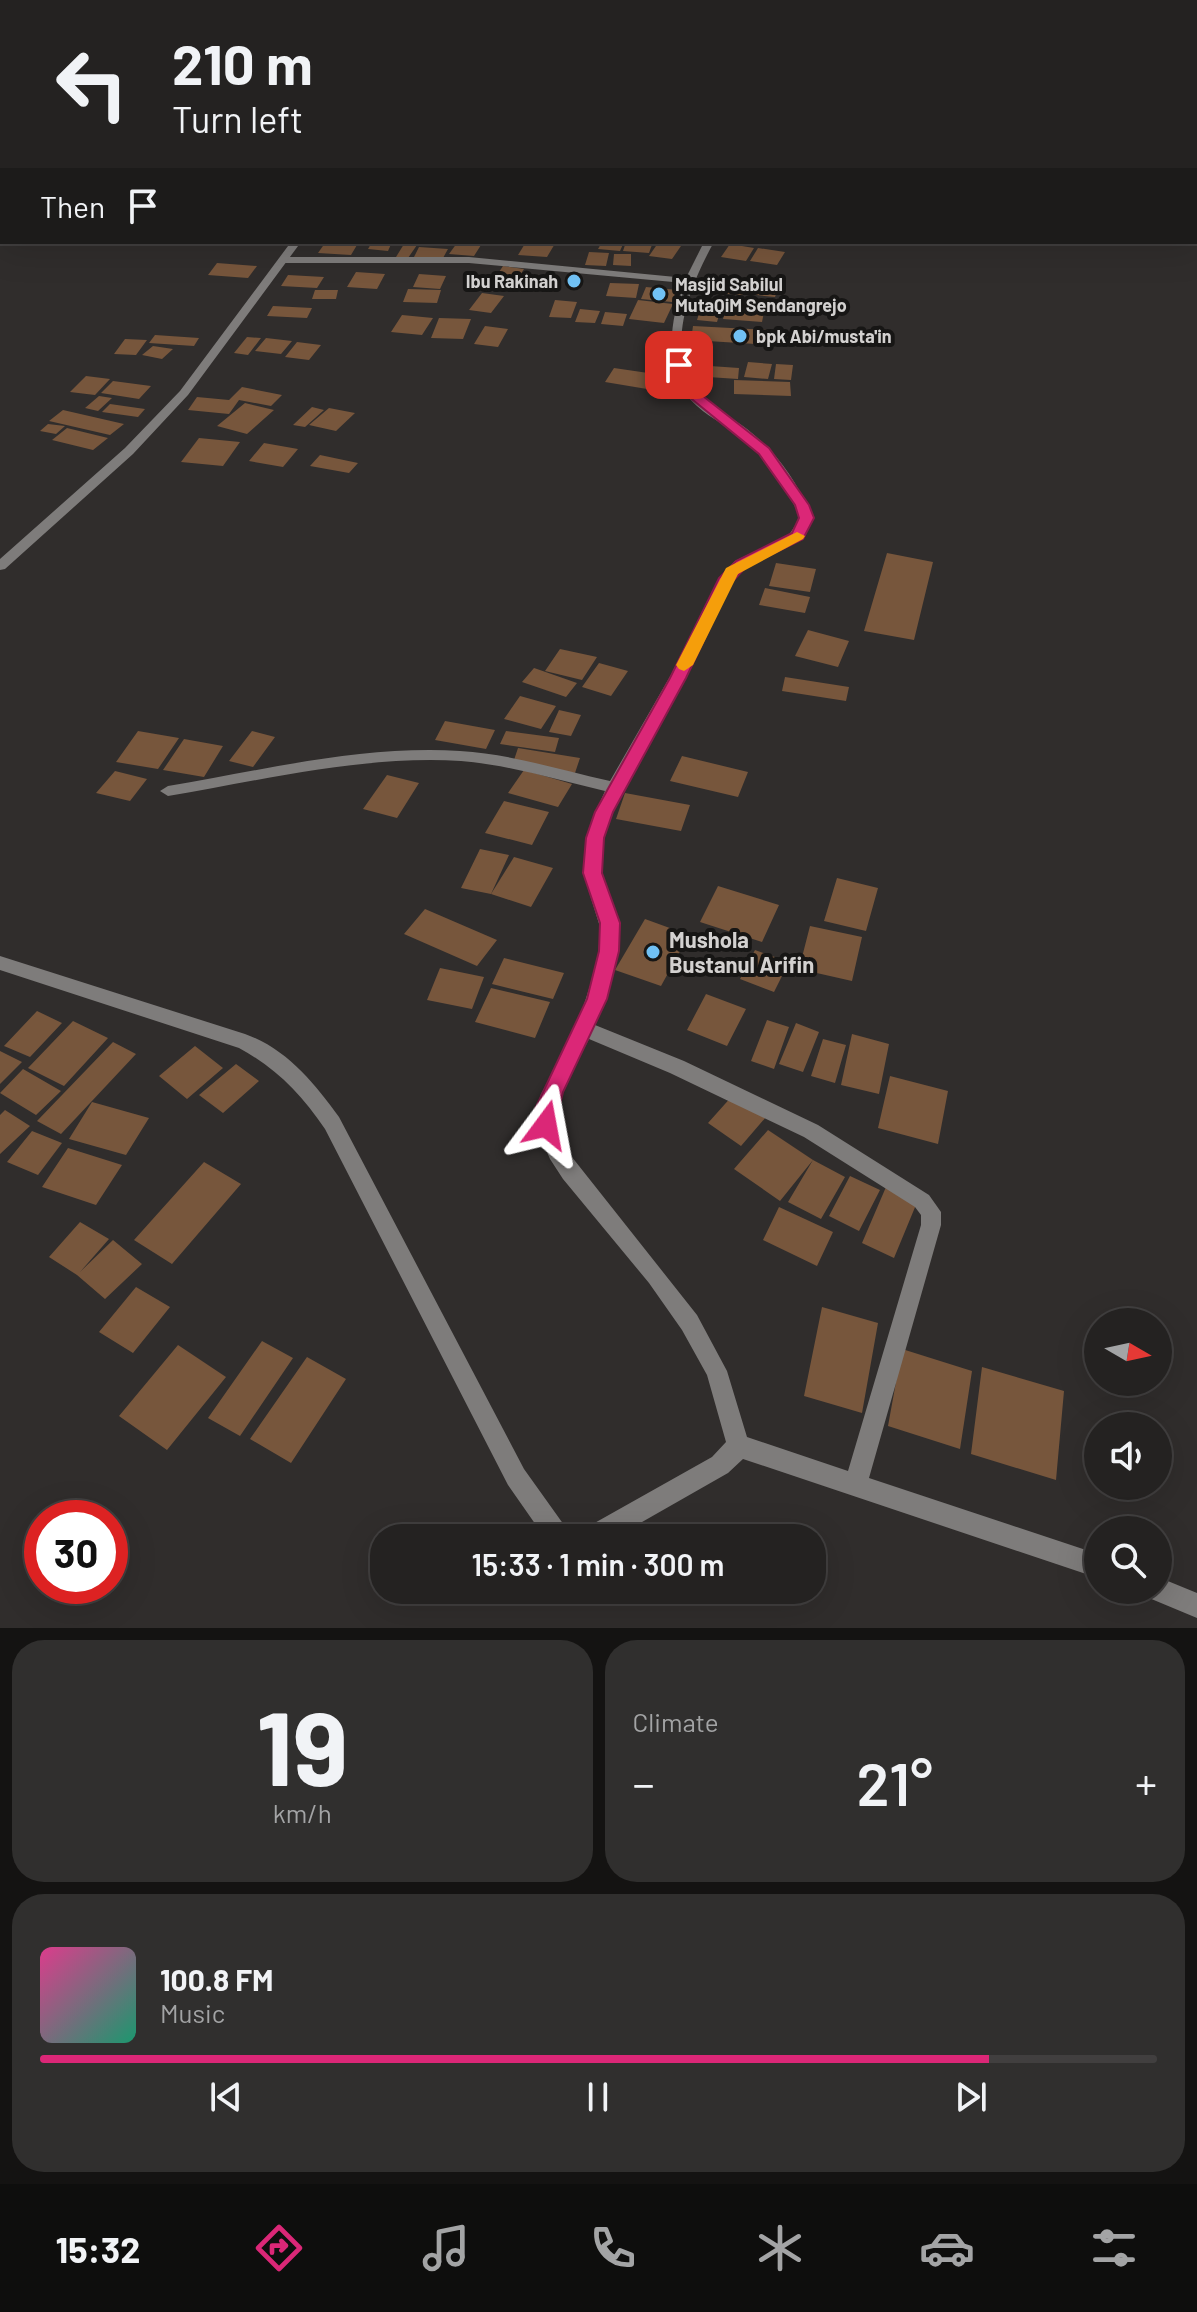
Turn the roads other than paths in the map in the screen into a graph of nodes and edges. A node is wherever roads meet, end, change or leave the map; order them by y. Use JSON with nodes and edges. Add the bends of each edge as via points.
{"nodes":[{"id":1,"x":295,"y":244,"type":"edge"},
{"id":2,"x":708,"y":244,"type":"edge"},
{"id":3,"x":283,"y":260,"type":"junction"},
{"id":4,"x":690,"y":281,"type":"junction"},
{"id":5,"x":0,"y":566,"type":"edge"},
{"id":6,"x":616,"y":788,"type":"junction"},
{"id":7,"x":168,"y":791,"type":"dead end"},
{"id":8,"x":0,"y":963,"type":"edge"},
{"id":9,"x":585,"y":1029,"type":"junction"},
{"id":10,"x":739,"y":1446,"type":"junction"},
{"id":11,"x":855,"y":1485,"type":"junction"},
{"id":12,"x":549,"y":1524,"type":"edge"},
{"id":13,"x":607,"y":1524,"type":"edge"},
{"id":14,"x":1084,"y":1561,"type":"edge"},
{"id":15,"x":1172,"y":1595,"type":"edge"},
{"id":16,"x":1193,"y":1604,"type":"edge"}],
"edges":[{"from":1,"to":3,"type":"street"},
{"from":2,"to":4,"type":"street"},
{"from":3,"to":4,"type":"street","via":[[469,260]]},
{"from":3,"to":5,"type":"street","via":[[184,393],[129,451]]},
{"from":4,"to":6,"type":"street","via":[[677,328],[685,380],[706,407],[764,451],[806,518],[798,536],[741,564],[725,581]]},
{"from":6,"to":7,"type":"street","via":[[487,760],[428,755]]},
{"from":6,"to":9,"type":"street","via":[[592,858],[610,937],[604,975]]},
{"from":8,"to":12,"type":"street","via":[[245,1042],[303,1081],[332,1123],[516,1477]]},
{"from":9,"to":10,"type":"street","via":[[546,1109],[552,1144],[685,1319],[714,1368]]},
{"from":9,"to":11,"type":"street","via":[[811,1131],[922,1201],[931,1212]]},
{"from":10,"to":11,"type":"street"},
{"from":10,"to":13,"type":"street","via":[[720,1465]]},
{"from":11,"to":14,"type":"street"},
{"from":15,"to":16,"type":"street"}]}
